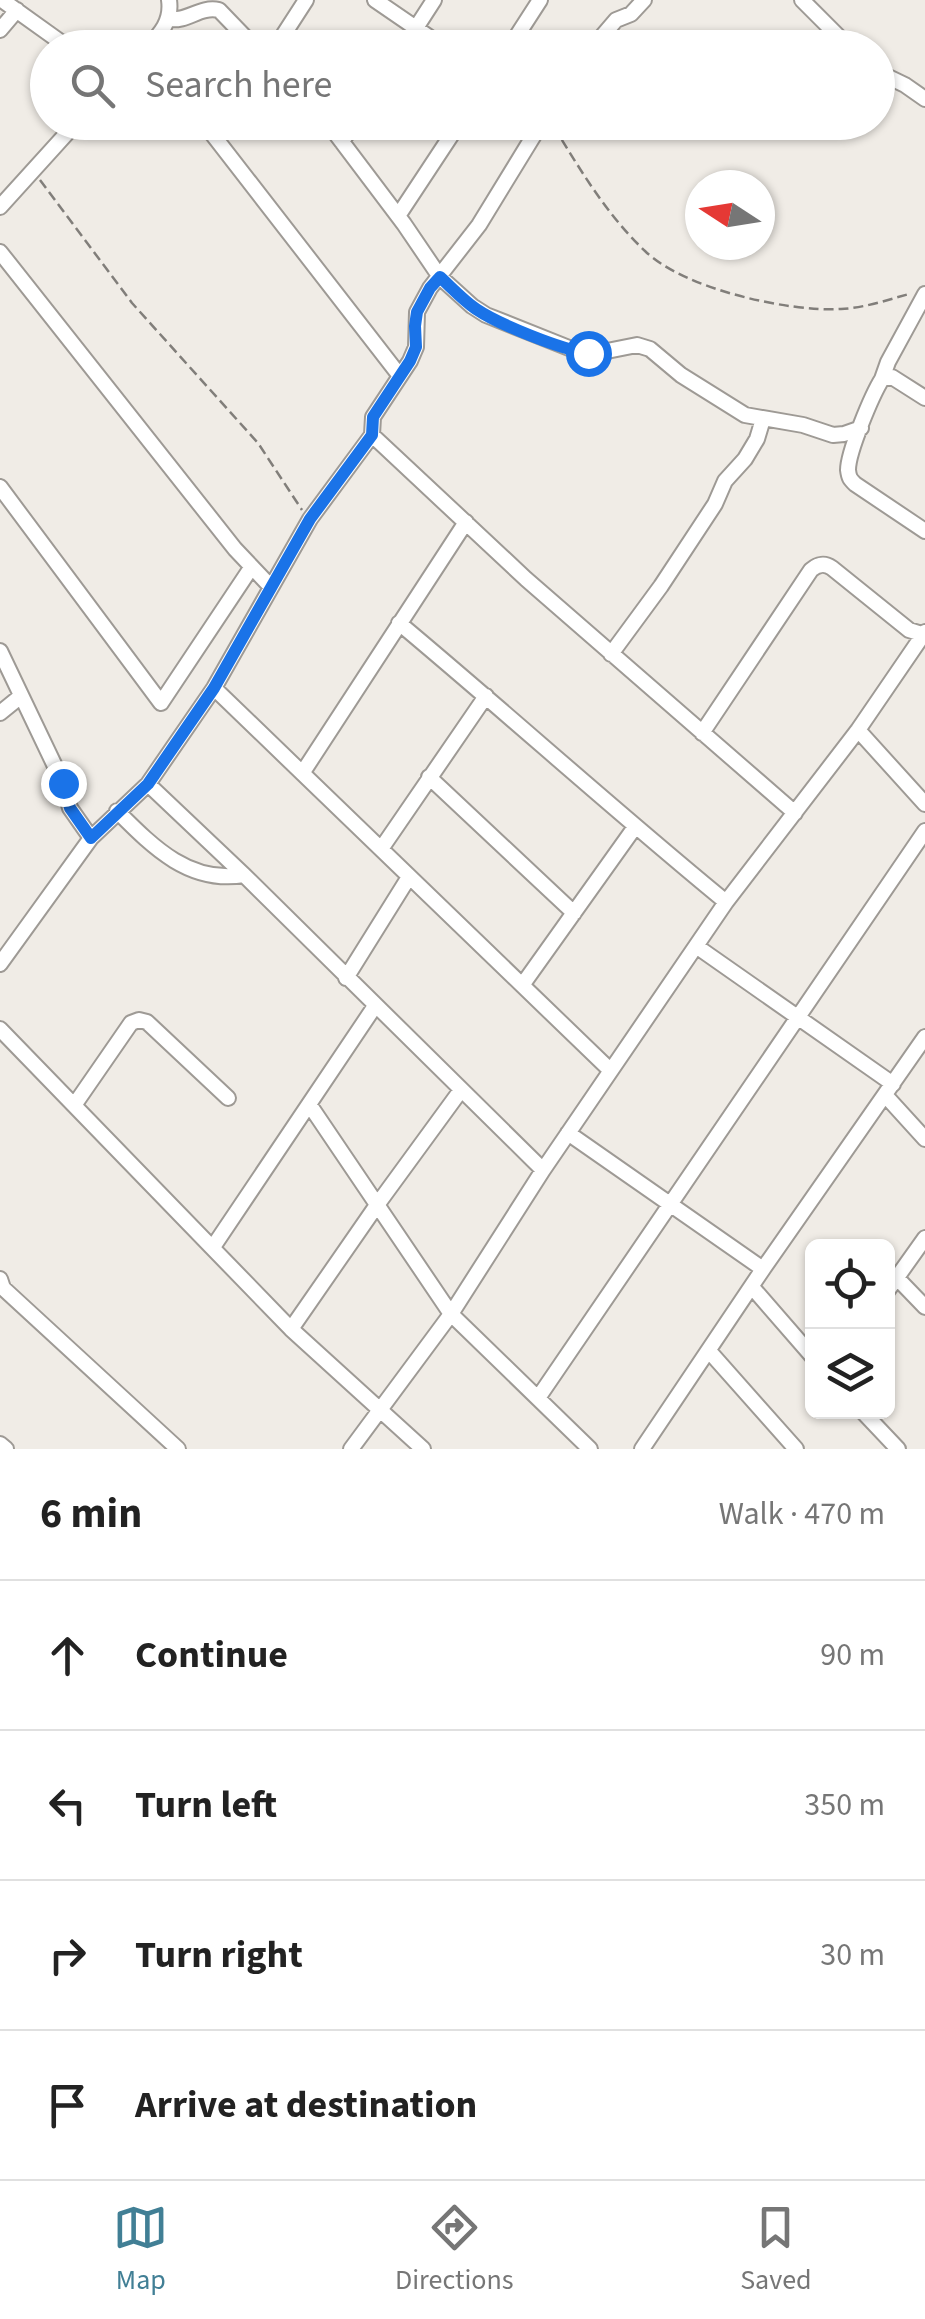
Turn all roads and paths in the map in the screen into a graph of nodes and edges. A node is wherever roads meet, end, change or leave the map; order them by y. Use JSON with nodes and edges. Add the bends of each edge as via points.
{"nodes":[{"id":1,"x":2,"y":0,"type":"edge"},
{"id":2,"x":169,"y":0,"type":"edge"},
{"id":3,"x":306,"y":0,"type":"edge"},
{"id":4,"x":375,"y":0,"type":"edge"},
{"id":5,"x":434,"y":0,"type":"edge"},
{"id":6,"x":540,"y":0,"type":"edge"},
{"id":7,"x":644,"y":0,"type":"edge"},
{"id":8,"x":802,"y":0,"type":"edge"},
{"id":9,"x":18,"y":10,"type":"junction"},
{"id":10,"x":168,"y":19,"type":"junction"},
{"id":11,"x":416,"y":28,"type":"junction"},
{"id":12,"x":0,"y":30,"type":"edge"},
{"id":13,"x":45,"y":30,"type":"edge"},
{"id":14,"x":162,"y":30,"type":"edge"},
{"id":15,"x":240,"y":30,"type":"edge"},
{"id":16,"x":287,"y":30,"type":"edge"},
{"id":17,"x":419,"y":30,"type":"edge"},
{"id":18,"x":521,"y":30,"type":"edge"},
{"id":19,"x":607,"y":30,"type":"edge"},
{"id":20,"x":832,"y":30,"type":"edge"},
{"id":21,"x":895,"y":80,"type":"edge"},
{"id":22,"x":925,"y":99,"type":"edge"},
{"id":23,"x":60,"y":140,"type":"edge"},
{"id":24,"x":217,"y":140,"type":"edge"},
{"id":25,"x":448,"y":140,"type":"edge"},
{"id":26,"x":531,"y":140,"type":"edge"},
{"id":27,"x":562,"y":140,"type":"edge"},
{"id":28,"x":342,"y":142,"type":"edge"},
{"id":29,"x":34,"y":170,"type":"junction"},
{"id":30,"x":0,"y":207,"type":"edge"},
{"id":31,"x":398,"y":216,"type":"junction"},
{"id":32,"x":0,"y":252,"type":"edge"},
{"id":33,"x":440,"y":277,"type":"junction"},
{"id":34,"x":917,"y":294,"type":"edge"},
{"id":35,"x":400,"y":376,"type":"junction"},
{"id":36,"x":882,"y":379,"type":"junction"},
{"id":37,"x":925,"y":398,"type":"edge"},
{"id":38,"x":763,"y":419,"type":"junction"},
{"id":39,"x":861,"y":428,"type":"junction"},
{"id":40,"x":372,"y":435,"type":"junction"},
{"id":41,"x":0,"y":487,"type":"edge"},
{"id":42,"x":310,"y":519,"type":"junction"},
{"id":43,"x":466,"y":522,"type":"junction"},
{"id":44,"x":925,"y":532,"type":"edge"},
{"id":45,"x":251,"y":568,"type":"junction"},
{"id":46,"x":271,"y":587,"type":"junction"},
{"id":47,"x":399,"y":622,"type":"junction"},
{"id":48,"x":925,"y":634,"type":"edge"},
{"id":49,"x":0,"y":651,"type":"edge"},
{"id":50,"x":611,"y":654,"type":"junction"},
{"id":51,"x":214,"y":688,"type":"junction"},
{"id":52,"x":21,"y":696,"type":"junction"},
{"id":53,"x":486,"y":696,"type":"junction"},
{"id":54,"x":0,"y":713,"type":"edge"},
{"id":55,"x":858,"y":730,"type":"junction"},
{"id":56,"x":702,"y":732,"type":"junction"},
{"id":57,"x":303,"y":772,"type":"junction"},
{"id":58,"x":429,"y":777,"type":"junction"},
{"id":59,"x":148,"y":784,"type":"junction"},
{"id":60,"x":925,"y":804,"type":"edge"},
{"id":61,"x":118,"y":811,"type":"junction"},
{"id":62,"x":795,"y":813,"type":"junction"},
{"id":63,"x":635,"y":827,"type":"junction"},
{"id":64,"x":925,"y":831,"type":"edge"},
{"id":65,"x":91,"y":838,"type":"junction"},
{"id":66,"x":381,"y":848,"type":"junction"},
{"id":67,"x":244,"y":876,"type":"junction"},
{"id":68,"x":409,"y":876,"type":"junction"},
{"id":69,"x":726,"y":902,"type":"junction"},
{"id":70,"x":574,"y":913,"type":"junction"},
{"id":71,"x":696,"y":946,"type":"junction"},
{"id":72,"x":0,"y":964,"type":"edge"},
{"id":73,"x":346,"y":978,"type":"junction"},
{"id":74,"x":524,"y":984,"type":"junction"},
{"id":75,"x":374,"y":1006,"type":"junction"},
{"id":76,"x":798,"y":1019,"type":"junction"},
{"id":77,"x":0,"y":1029,"type":"edge"},
{"id":78,"x":925,"y":1037,"type":"edge"},
{"id":79,"x":610,"y":1070,"type":"junction"},
{"id":80,"x":461,"y":1090,"type":"junction"},
{"id":81,"x":889,"y":1090,"type":"junction"},
{"id":82,"x":228,"y":1098,"type":"dead end"},
{"id":83,"x":75,"y":1104,"type":"junction"},
{"id":84,"x":309,"y":1104,"type":"junction"},
{"id":85,"x":568,"y":1133,"type":"junction"},
{"id":86,"x":925,"y":1138,"type":"edge"},
{"id":87,"x":543,"y":1170,"type":"junction"},
{"id":88,"x":671,"y":1204,"type":"junction"},
{"id":89,"x":377,"y":1205,"type":"junction"},
{"id":90,"x":925,"y":1238,"type":"edge"},
{"id":91,"x":213,"y":1248,"type":"junction"},
{"id":92,"x":764,"y":1269,"type":"junction"},
{"id":93,"x":895,"y":1280,"type":"edge"},
{"id":94,"x":1,"y":1286,"type":"edge"},
{"id":95,"x":895,"y":1286,"type":"edge"},
{"id":96,"x":752,"y":1287,"type":"junction"},
{"id":97,"x":925,"y":1307,"type":"edge"},
{"id":98,"x":451,"y":1314,"type":"junction"},
{"id":99,"x":292,"y":1329,"type":"junction"},
{"id":100,"x":805,"y":1348,"type":"edge"},
{"id":101,"x":709,"y":1352,"type":"junction"},
{"id":102,"x":538,"y":1398,"type":"junction"},
{"id":103,"x":378,"y":1410,"type":"junction"},
{"id":104,"x":870,"y":1419,"type":"edge"},
{"id":105,"x":0,"y":1444,"type":"edge"},
{"id":106,"x":6,"y":1449,"type":"edge"},
{"id":107,"x":178,"y":1449,"type":"edge"},
{"id":108,"x":352,"y":1449,"type":"edge"},
{"id":109,"x":423,"y":1449,"type":"edge"},
{"id":110,"x":590,"y":1449,"type":"edge"},
{"id":111,"x":642,"y":1449,"type":"edge"},
{"id":112,"x":796,"y":1449,"type":"edge"},
{"id":113,"x":898,"y":1449,"type":"edge"}],
"edges":[{"from":1,"to":9,"type":"street"},
{"from":2,"to":10,"type":"street"},
{"from":3,"to":16,"type":"street"},
{"from":4,"to":11,"type":"street"},
{"from":5,"to":11,"type":"street"},
{"from":6,"to":18,"type":"street"},
{"from":7,"to":19,"type":"street"},
{"from":8,"to":20,"type":"street"},
{"from":9,"to":12,"type":"street"},
{"from":9,"to":13,"type":"street"},
{"from":10,"to":14,"type":"street"},
{"from":10,"to":15,"type":"street","via":[[215,8]]},
{"from":11,"to":17,"type":"street"},
{"from":21,"to":22,"type":"street"},
{"from":23,"to":29,"type":"street"},
{"from":24,"to":35,"type":"street"},
{"from":25,"to":31,"type":"street"},
{"from":26,"to":33,"type":"street"},
{"from":27,"to":34,"type":"path","via":[[602,204],[648,254],[679,273],[744,298],[793,305],[842,309]]},
{"from":28,"to":31,"type":"street"},
{"from":29,"to":30,"type":"street"},
{"from":29,"to":42,"type":"path","via":[[132,302],[258,443]]},
{"from":31,"to":33,"type":"street"},
{"from":32,"to":45,"type":"street"},
{"from":33,"to":35,"type":"street","via":[[417,312],[416,347]]},
{"from":33,"to":38,"type":"street","via":[[486,315],[560,347],[588,353],[650,348],[735,410]]},
{"from":34,"to":36,"type":"street"},
{"from":35,"to":40,"type":"street","via":[[373,417]]},
{"from":36,"to":37,"type":"street"},
{"from":36,"to":39,"type":"street"},
{"from":38,"to":39,"type":"street","via":[[833,435]]},
{"from":38,"to":50,"type":"street","via":[[745,459]]},
{"from":39,"to":44,"type":"street","via":[[850,457],[852,481]]},
{"from":40,"to":42,"type":"street"},
{"from":40,"to":43,"type":"street"},
{"from":41,"to":45,"type":"street","via":[[160,703]]},
{"from":42,"to":46,"type":"street"},
{"from":43,"to":47,"type":"street"},
{"from":43,"to":50,"type":"street"},
{"from":45,"to":46,"type":"street"},
{"from":46,"to":51,"type":"street"},
{"from":47,"to":53,"type":"street"},
{"from":47,"to":57,"type":"street"},
{"from":48,"to":55,"type":"street"},
{"from":48,"to":56,"type":"street","via":[[909,630],[832,568],[817,566]]},
{"from":49,"to":52,"type":"street"},
{"from":50,"to":56,"type":"street"},
{"from":51,"to":57,"type":"street"},
{"from":51,"to":59,"type":"street"},
{"from":52,"to":54,"type":"street"},
{"from":52,"to":65,"type":"street","via":[[70,808]]},
{"from":53,"to":58,"type":"street"},
{"from":53,"to":63,"type":"street"},
{"from":55,"to":60,"type":"street"},
{"from":55,"to":62,"type":"street"},
{"from":56,"to":62,"type":"street"},
{"from":57,"to":66,"type":"street"},
{"from":58,"to":66,"type":"street"},
{"from":58,"to":70,"type":"street"},
{"from":59,"to":61,"type":"street"},
{"from":59,"to":67,"type":"street"},
{"from":61,"to":65,"type":"street"},
{"from":61,"to":67,"type":"street","via":[[176,862]]},
{"from":62,"to":69,"type":"street"},
{"from":63,"to":69,"type":"street"},
{"from":63,"to":70,"type":"street"},
{"from":64,"to":76,"type":"street"},
{"from":65,"to":72,"type":"street"},
{"from":66,"to":68,"type":"street"},
{"from":67,"to":73,"type":"street"},
{"from":68,"to":73,"type":"street"},
{"from":68,"to":74,"type":"street"},
{"from":69,"to":71,"type":"street"},
{"from":70,"to":74,"type":"street"},
{"from":71,"to":76,"type":"street"},
{"from":71,"to":79,"type":"street"},
{"from":73,"to":75,"type":"street"},
{"from":74,"to":79,"type":"street"},
{"from":75,"to":80,"type":"street"},
{"from":75,"to":84,"type":"street"},
{"from":76,"to":81,"type":"street"},
{"from":76,"to":88,"type":"street"},
{"from":77,"to":83,"type":"street"},
{"from":78,"to":81,"type":"street"},
{"from":79,"to":85,"type":"street"},
{"from":80,"to":87,"type":"street"},
{"from":80,"to":89,"type":"street"},
{"from":81,"to":86,"type":"street"},
{"from":81,"to":92,"type":"street"},
{"from":82,"to":83,"type":"street","via":[[139,1020]]},
{"from":83,"to":91,"type":"street"},
{"from":84,"to":89,"type":"street"},
{"from":84,"to":91,"type":"street"},
{"from":85,"to":87,"type":"street"},
{"from":85,"to":88,"type":"street"},
{"from":87,"to":98,"type":"street"},
{"from":88,"to":92,"type":"street"},
{"from":88,"to":102,"type":"street"},
{"from":89,"to":98,"type":"street"},
{"from":89,"to":99,"type":"street"},
{"from":90,"to":93,"type":"street"},
{"from":91,"to":99,"type":"street"},
{"from":92,"to":96,"type":"street"},
{"from":94,"to":107,"type":"street"},
{"from":95,"to":97,"type":"street"},
{"from":96,"to":100,"type":"street"},
{"from":96,"to":101,"type":"street"},
{"from":98,"to":102,"type":"street"},
{"from":98,"to":103,"type":"street"},
{"from":99,"to":103,"type":"street"},
{"from":101,"to":111,"type":"street"},
{"from":101,"to":112,"type":"street"},
{"from":102,"to":110,"type":"street"},
{"from":103,"to":108,"type":"street"},
{"from":103,"to":109,"type":"street"},
{"from":104,"to":113,"type":"street"},
{"from":105,"to":106,"type":"street"}]}
